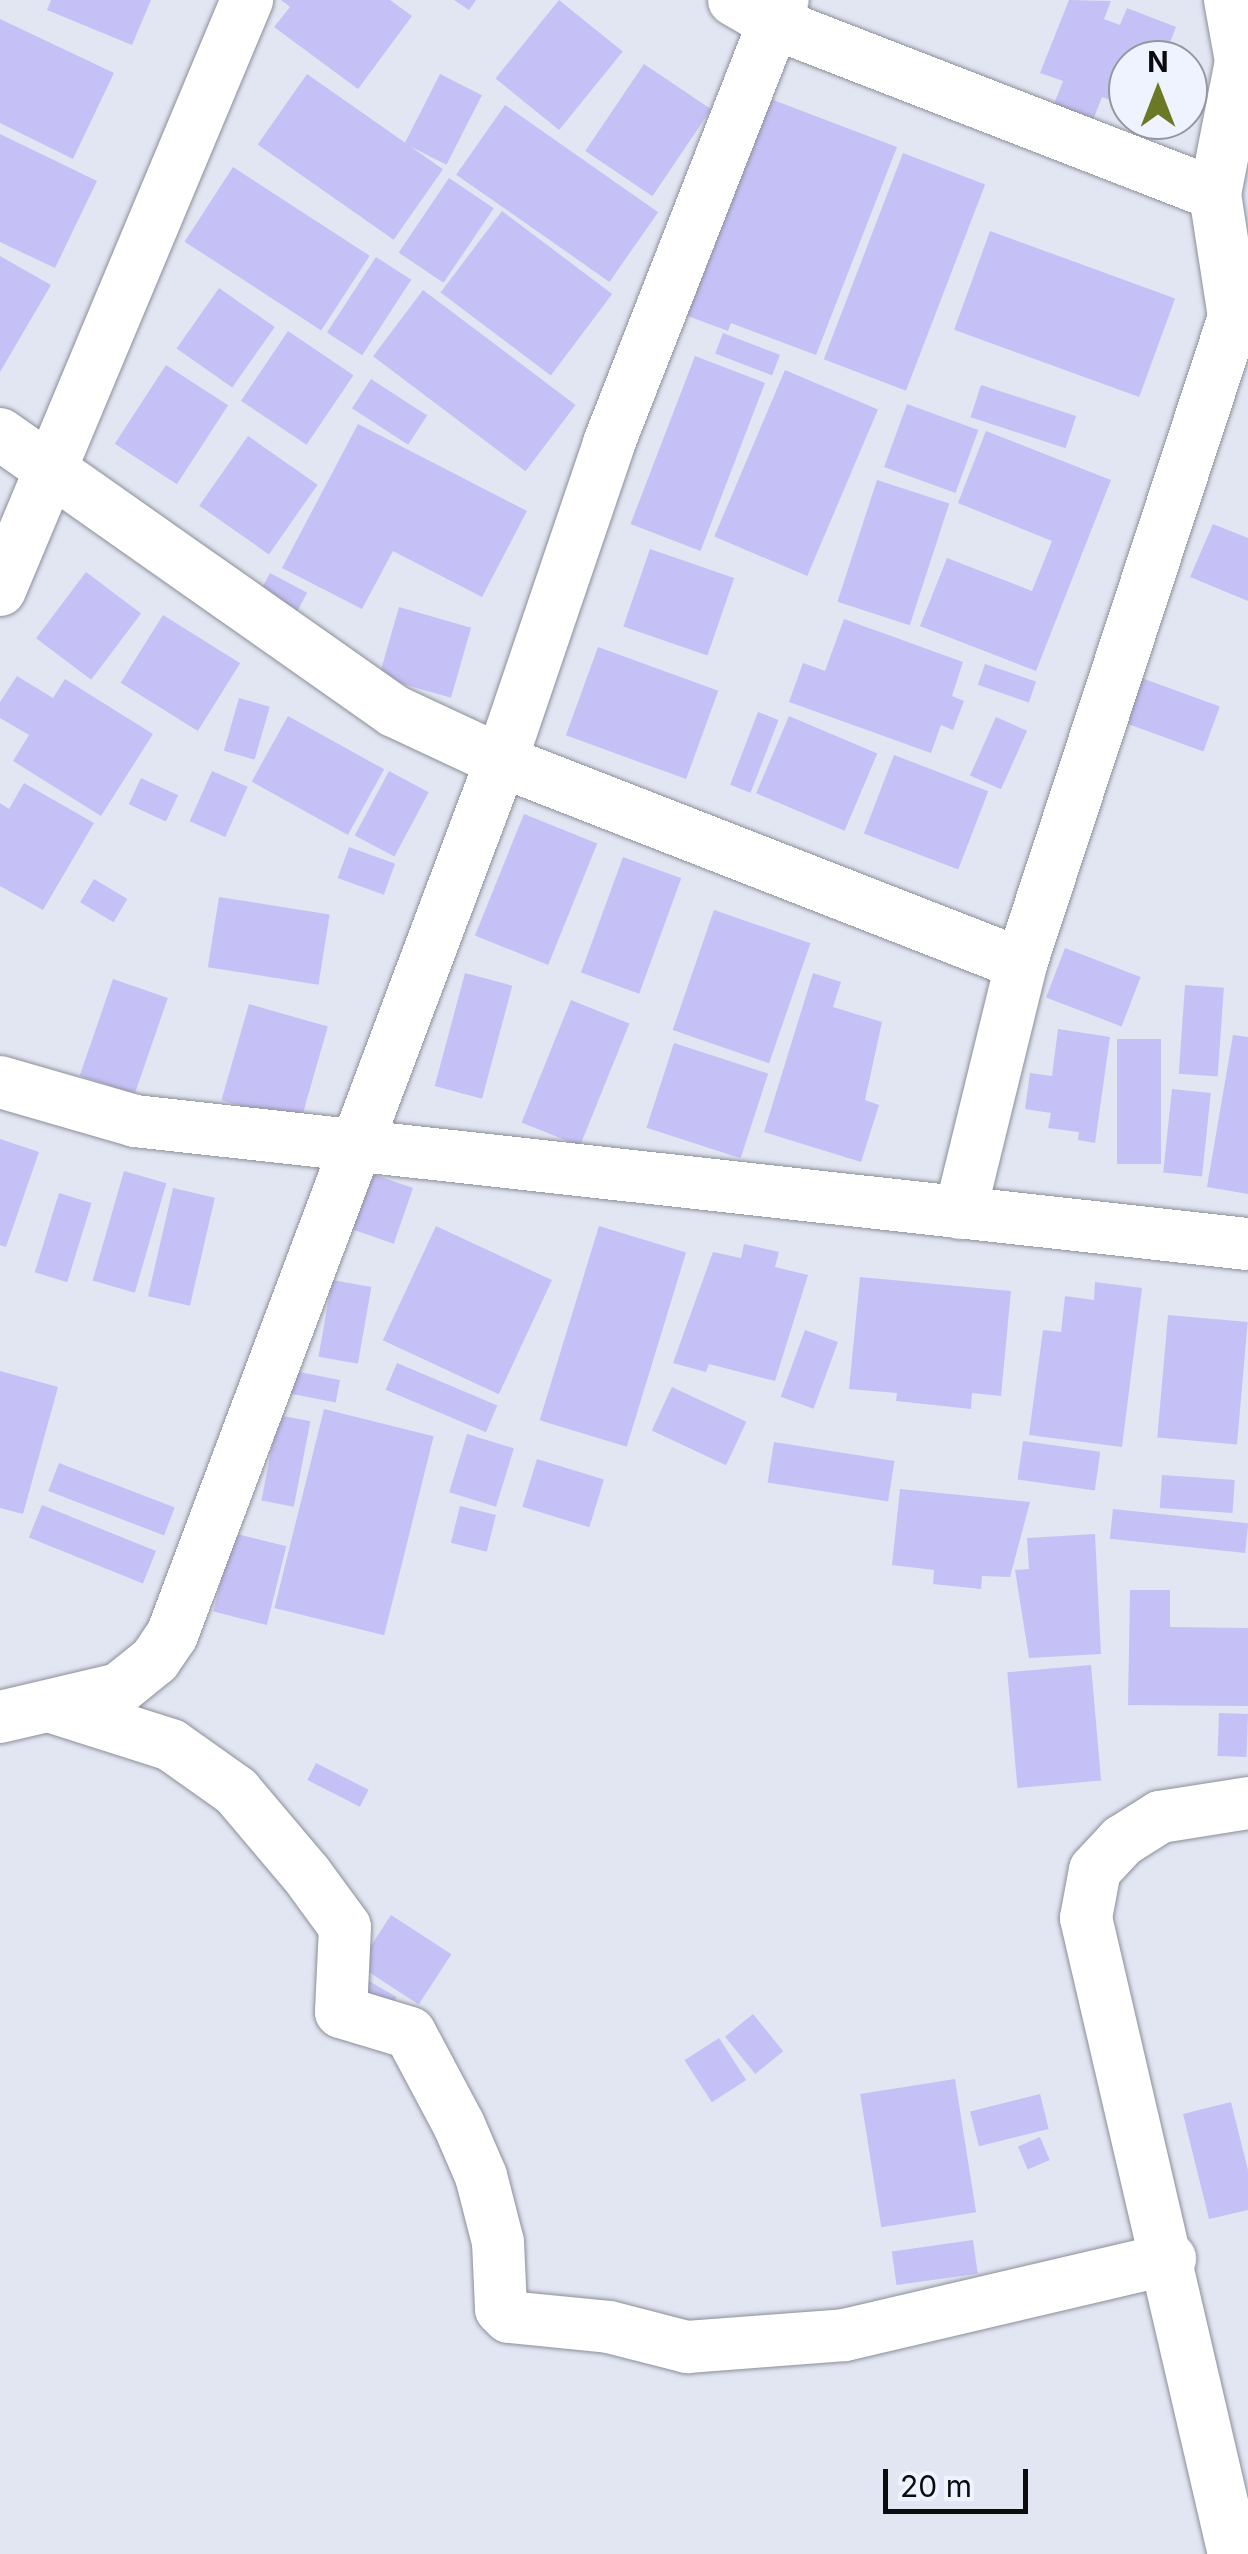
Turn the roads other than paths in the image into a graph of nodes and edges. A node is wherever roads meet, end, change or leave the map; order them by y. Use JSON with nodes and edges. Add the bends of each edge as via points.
{"nodes":[{"id":1,"x":247,"y":0,"type":"edge"},
{"id":2,"x":1230,"y":0,"type":"edge"},
{"id":3,"x":764,"y":8,"type":"edge"},
{"id":4,"x":1215,"y":194,"type":"junction"},
{"id":5,"x":0,"y":434,"type":"edge"},
{"id":6,"x":49,"y":462,"type":"junction"},
{"id":7,"x":0,"y":590,"type":"edge"},
{"id":8,"x":501,"y":761,"type":"junction"},
{"id":9,"x":1022,"y":964,"type":"junction"},
{"id":10,"x":0,"y":1082,"type":"edge"},
{"id":11,"x":356,"y":1144,"type":"junction"},
{"id":12,"x":960,"y":1213,"type":"junction"},
{"id":13,"x":1248,"y":1244,"type":"edge"},
{"id":14,"x":52,"y":1707,"type":"junction"},
{"id":15,"x":0,"y":1717,"type":"edge"},
{"id":16,"x":1248,"y":1803,"type":"edge"},
{"id":17,"x":1170,"y":2259,"type":"junction"},
{"id":18,"x":1234,"y":2554,"type":"edge"}],
"edges":[{"from":1,"to":6,"type":"street"},
{"from":2,"to":4,"type":"street","via":[[1242,61]]},
{"from":3,"to":4,"type":"street"},
{"from":3,"to":8,"type":"street"},
{"from":4,"to":9,"type":"street","via":[[1234,317]]},
{"from":5,"to":6,"type":"street"},
{"from":6,"to":7,"type":"street"},
{"from":6,"to":8,"type":"street","via":[[394,711]]},
{"from":8,"to":9,"type":"street"},
{"from":8,"to":11,"type":"street"},
{"from":9,"to":12,"type":"street"},
{"from":10,"to":11,"type":"street","via":[[135,1121]]},
{"from":11,"to":12,"type":"street"},
{"from":11,"to":14,"type":"street","via":[[172,1635],[155,1660],[120,1688]]},
{"from":12,"to":13,"type":"street"},
{"from":14,"to":15,"type":"street"},
{"from":14,"to":17,"type":"street","via":[[170,1745],[236,1791],[307,1875],[345,1927],[341,2012],[410,2033],[459,2126],[494,2226],[501,2309],[509,2317],[609,2328],[687,2346],[846,2336]]},
{"from":16,"to":17,"type":"street","via":[[1160,1818],[1122,1840],[1094,1870],[1086,1918]]},
{"from":17,"to":18,"type":"street"}]}
